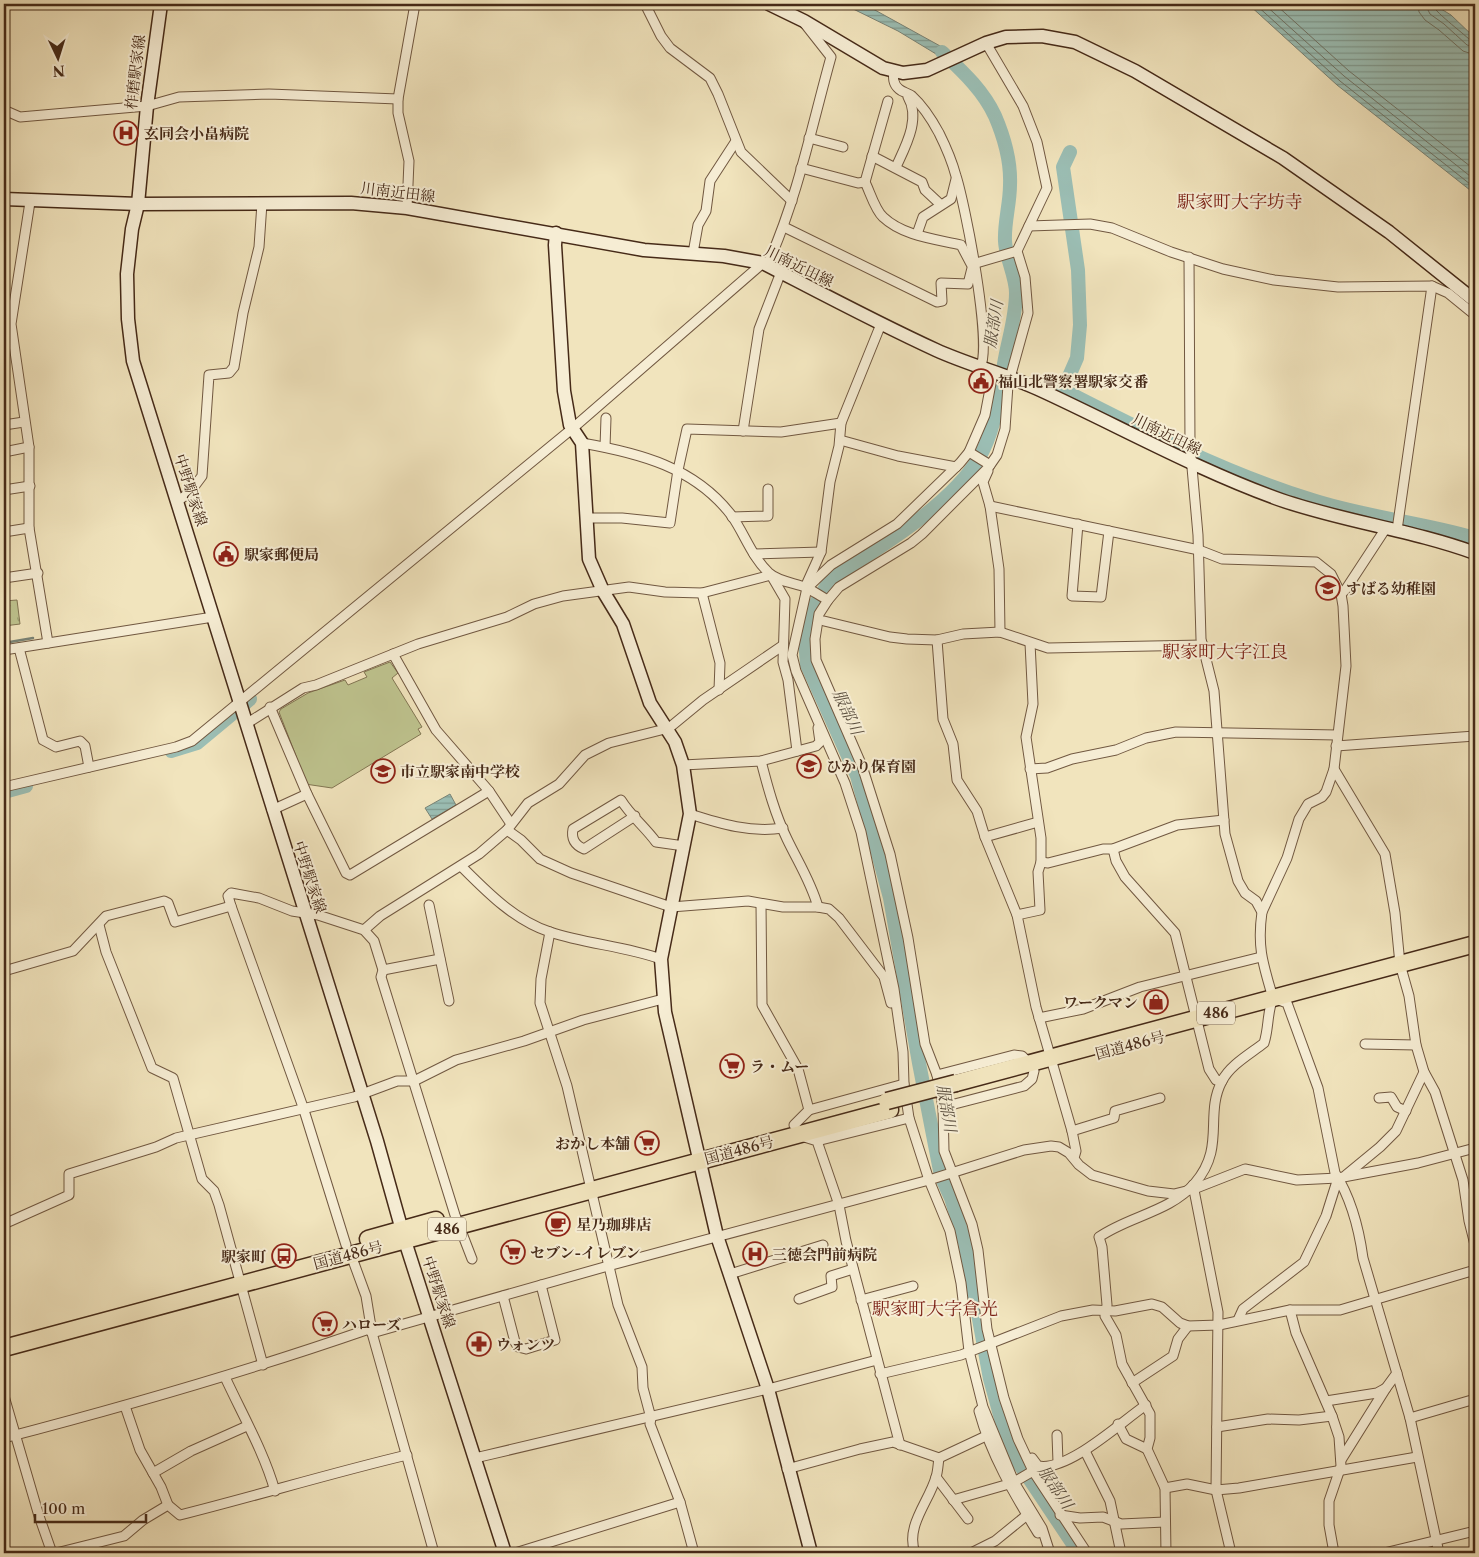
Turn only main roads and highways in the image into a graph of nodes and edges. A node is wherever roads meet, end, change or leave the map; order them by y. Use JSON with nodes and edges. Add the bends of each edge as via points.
{"nodes":[{"id":1,"x":161,"y":4,"type":"edge"},
{"id":2,"x":769,"y":4,"type":"edge"},
{"id":3,"x":4,"y":199,"type":"edge"},
{"id":4,"x":138,"y":204,"type":"junction"},
{"id":5,"x":556,"y":233,"type":"junction"},
{"id":6,"x":1475,"y":301,"type":"edge"},
{"id":7,"x":1475,"y":553,"type":"edge"},
{"id":8,"x":1475,"y":944,"type":"edge"},
{"id":9,"x":1475,"y":953,"type":"edge"},
{"id":10,"x":1401,"y":968,"type":"junction"},
{"id":11,"x":698,"y":1156,"type":"junction"},
{"id":12,"x":404,"y":1235,"type":"junction"},
{"id":13,"x":238,"y":1279,"type":"junction"},
{"id":14,"x":4,"y":1338,"type":"edge"},
{"id":15,"x":4,"y":1348,"type":"edge"},
{"id":16,"x":505,"y":1553,"type":"edge"},
{"id":17,"x":811,"y":1553,"type":"edge"}],
"edges":[{"from":1,"to":4,"type":"main road","name":"柞磨駅家線"},
{"from":2,"to":6,"type":"main road","via":[[883,68],[912,74],[1006,37],[1060,38],[1094,50],[1283,158],[1389,232]]},
{"from":3,"to":4,"type":"main road","name":"川南近田線"},
{"from":4,"to":5,"type":"main road","name":"川南近田線","via":[[351,203],[408,208]]},
{"from":4,"to":12,"type":"main road","name":"中野駅家線","via":[[127,274],[133,361]]},
{"from":5,"to":7,"type":"main road","name":"川南近田線","via":[[644,250],[724,256],[763,263],[881,324],[1010,378],[1190,464],[1282,500],[1438,540]]},
{"from":5,"to":11,"type":"main road","via":[[564,391],[573,428],[582,443],[589,558],[603,591],[623,624],[650,703],[668,728],[683,765],[690,814],[661,959],[663,1000]]},
{"from":8,"to":10,"type":"highway","name":"国道486号","number":"486"},
{"from":9,"to":10,"type":"highway","name":"国道486号","number":"486"},
{"from":10,"to":11,"type":"highway","name":"国道486号","number":"486"},
{"from":11,"to":12,"type":"highway","name":"国道486号","number":"486"},
{"from":11,"to":17,"type":"main road","via":[[717,1236],[768,1390]]},
{"from":12,"to":13,"type":"highway","name":"国道486号","number":"486"},
{"from":12,"to":16,"type":"main road","name":"中野駅家線"},
{"from":13,"to":14,"type":"highway","name":"国道486号","number":"486"},
{"from":13,"to":15,"type":"highway","name":"国道486号","number":"486"}]}
